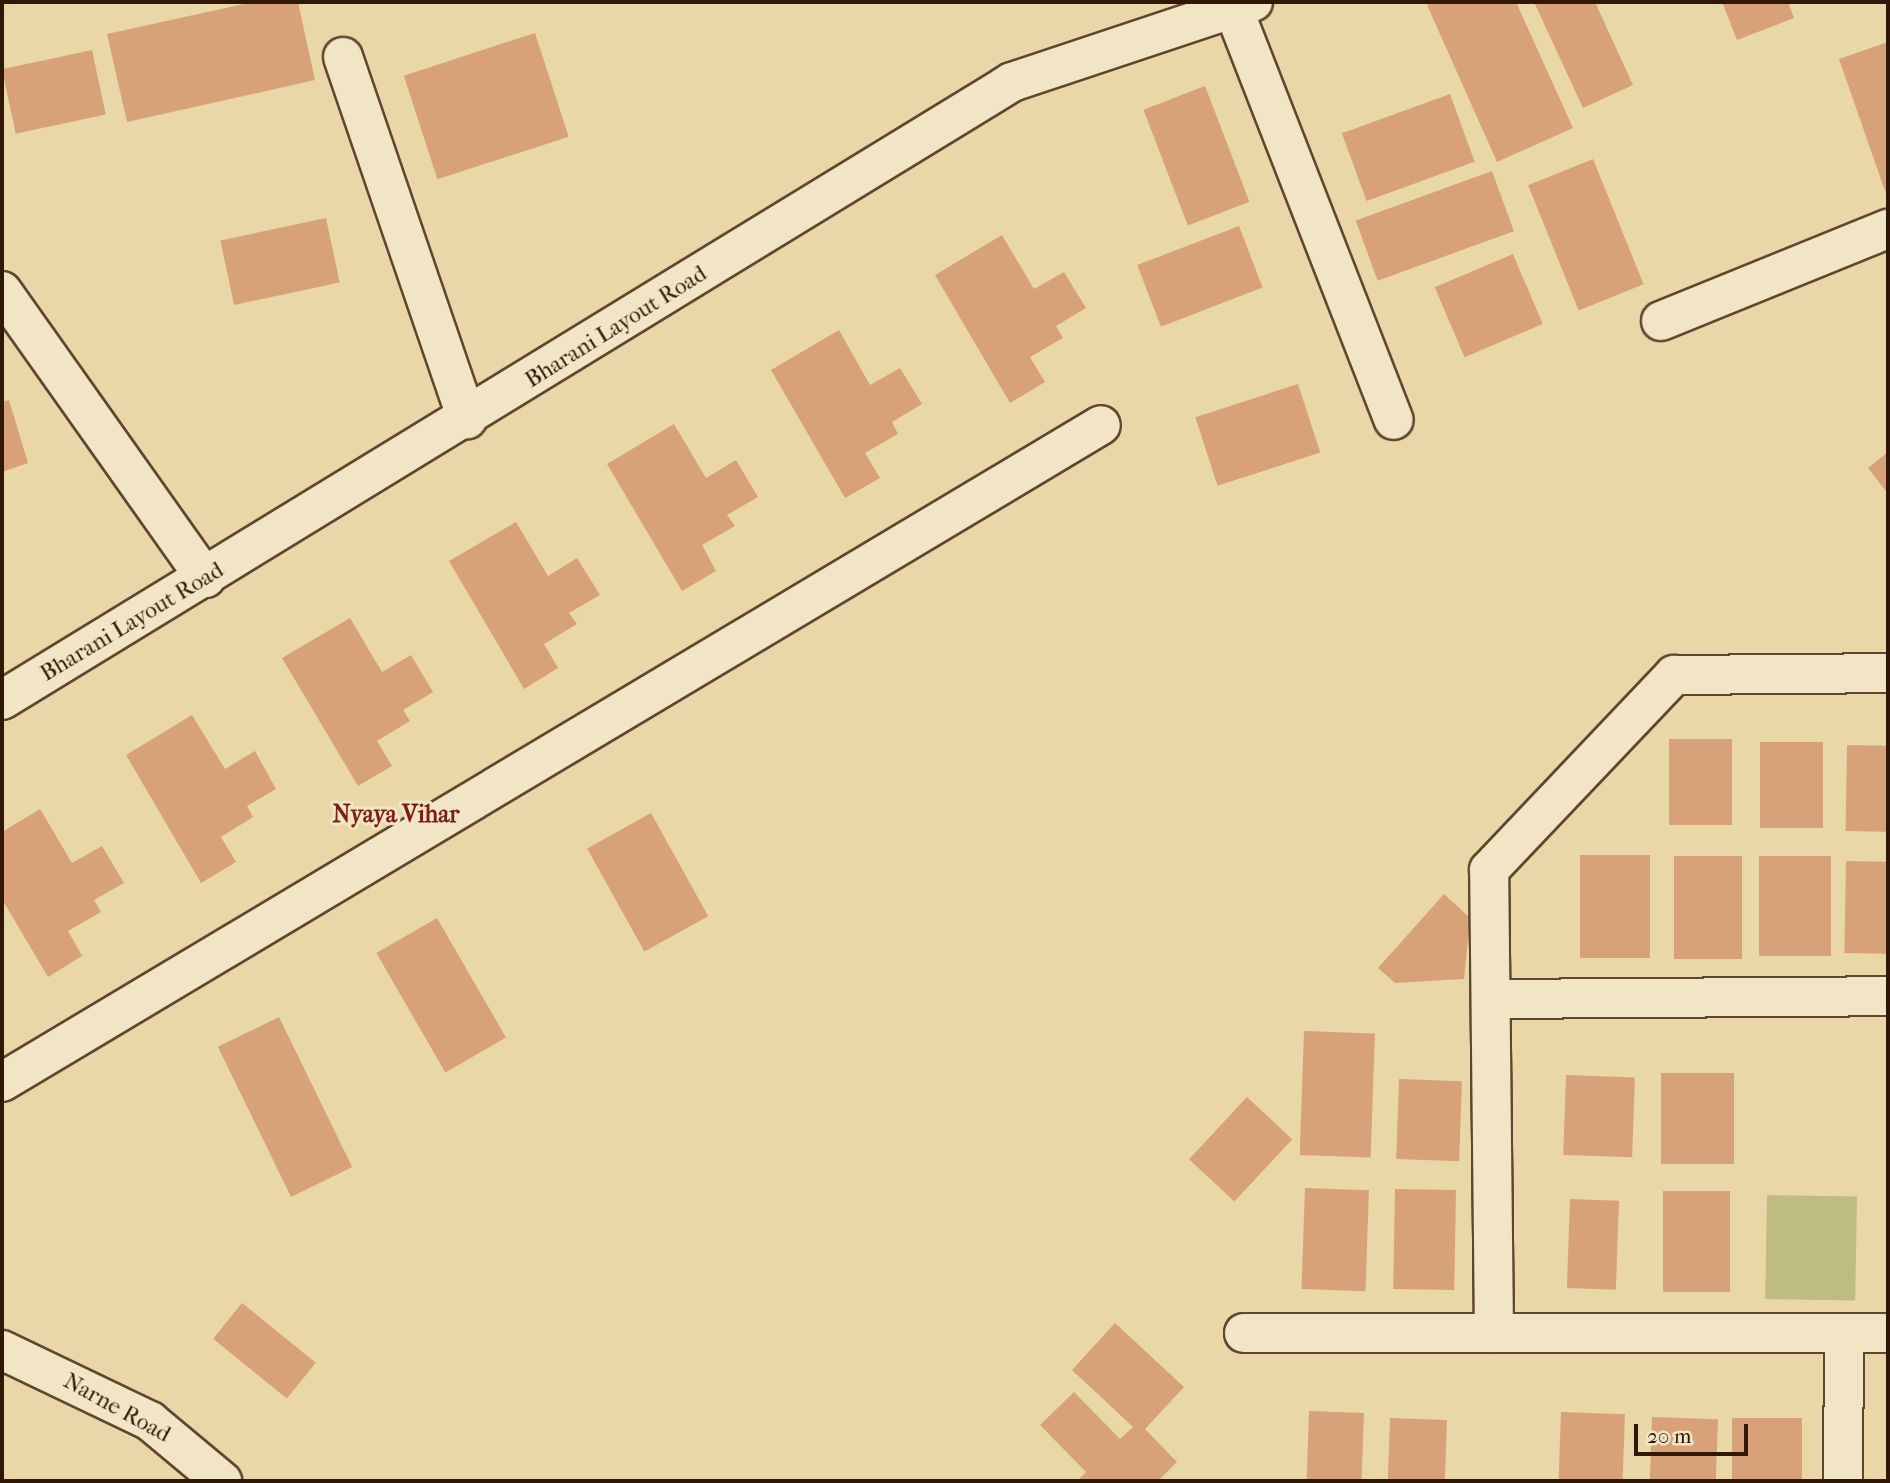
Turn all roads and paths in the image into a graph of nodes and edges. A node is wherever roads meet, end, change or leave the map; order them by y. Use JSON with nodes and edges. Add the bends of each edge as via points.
{"nodes":[{"id":1,"x":1243,"y":5,"type":"edge"},
{"id":2,"x":343,"y":57,"type":"dead end"},
{"id":3,"x":1888,"y":229,"type":"edge"},
{"id":4,"x":2,"y":291,"type":"edge"},
{"id":5,"x":1661,"y":321,"type":"dead end"},
{"id":6,"x":467,"y":419,"type":"junction"},
{"id":7,"x":1394,"y":420,"type":"dead end"},
{"id":8,"x":1101,"y":425,"type":"dead end"},
{"id":9,"x":205,"y":578,"type":"junction"},
{"id":10,"x":1888,"y":673,"type":"edge"},
{"id":11,"x":2,"y":700,"type":"edge"},
{"id":12,"x":1888,"y":996,"type":"edge"},
{"id":13,"x":1491,"y":999,"type":"junction"},
{"id":14,"x":2,"y":1082,"type":"edge"},
{"id":15,"x":1494,"y":1332,"type":"junction"},
{"id":16,"x":1244,"y":1333,"type":"dead end"},
{"id":17,"x":1843,"y":1333,"type":"junction"},
{"id":18,"x":1888,"y":1333,"type":"edge"},
{"id":19,"x":2,"y":1350,"type":"edge"},
{"id":20,"x":222,"y":1481,"type":"edge"},
{"id":21,"x":1843,"y":1481,"type":"edge"}],
"edges":[{"from":1,"to":6,"type":"street","name":"Bharani Layout Road","via":[[1012,82]]},
{"from":1,"to":7,"type":"street"},
{"from":2,"to":6,"type":"street"},
{"from":3,"to":5,"type":"street"},
{"from":4,"to":9,"type":"street"},
{"from":6,"to":9,"type":"street","name":"Bharani Layout Road"},
{"from":8,"to":14,"type":"street"},
{"from":9,"to":11,"type":"street","name":"Bharani Layout Road"},
{"from":10,"to":13,"type":"street","via":[[1674,675],[1489,870]]},
{"from":12,"to":13,"type":"street"},
{"from":13,"to":15,"type":"street"},
{"from":15,"to":16,"type":"street"},
{"from":15,"to":17,"type":"street"},
{"from":17,"to":18,"type":"street"},
{"from":17,"to":21,"type":"street"},
{"from":19,"to":20,"type":"street","name":"Narne Road","via":[[150,1421]]}]}
